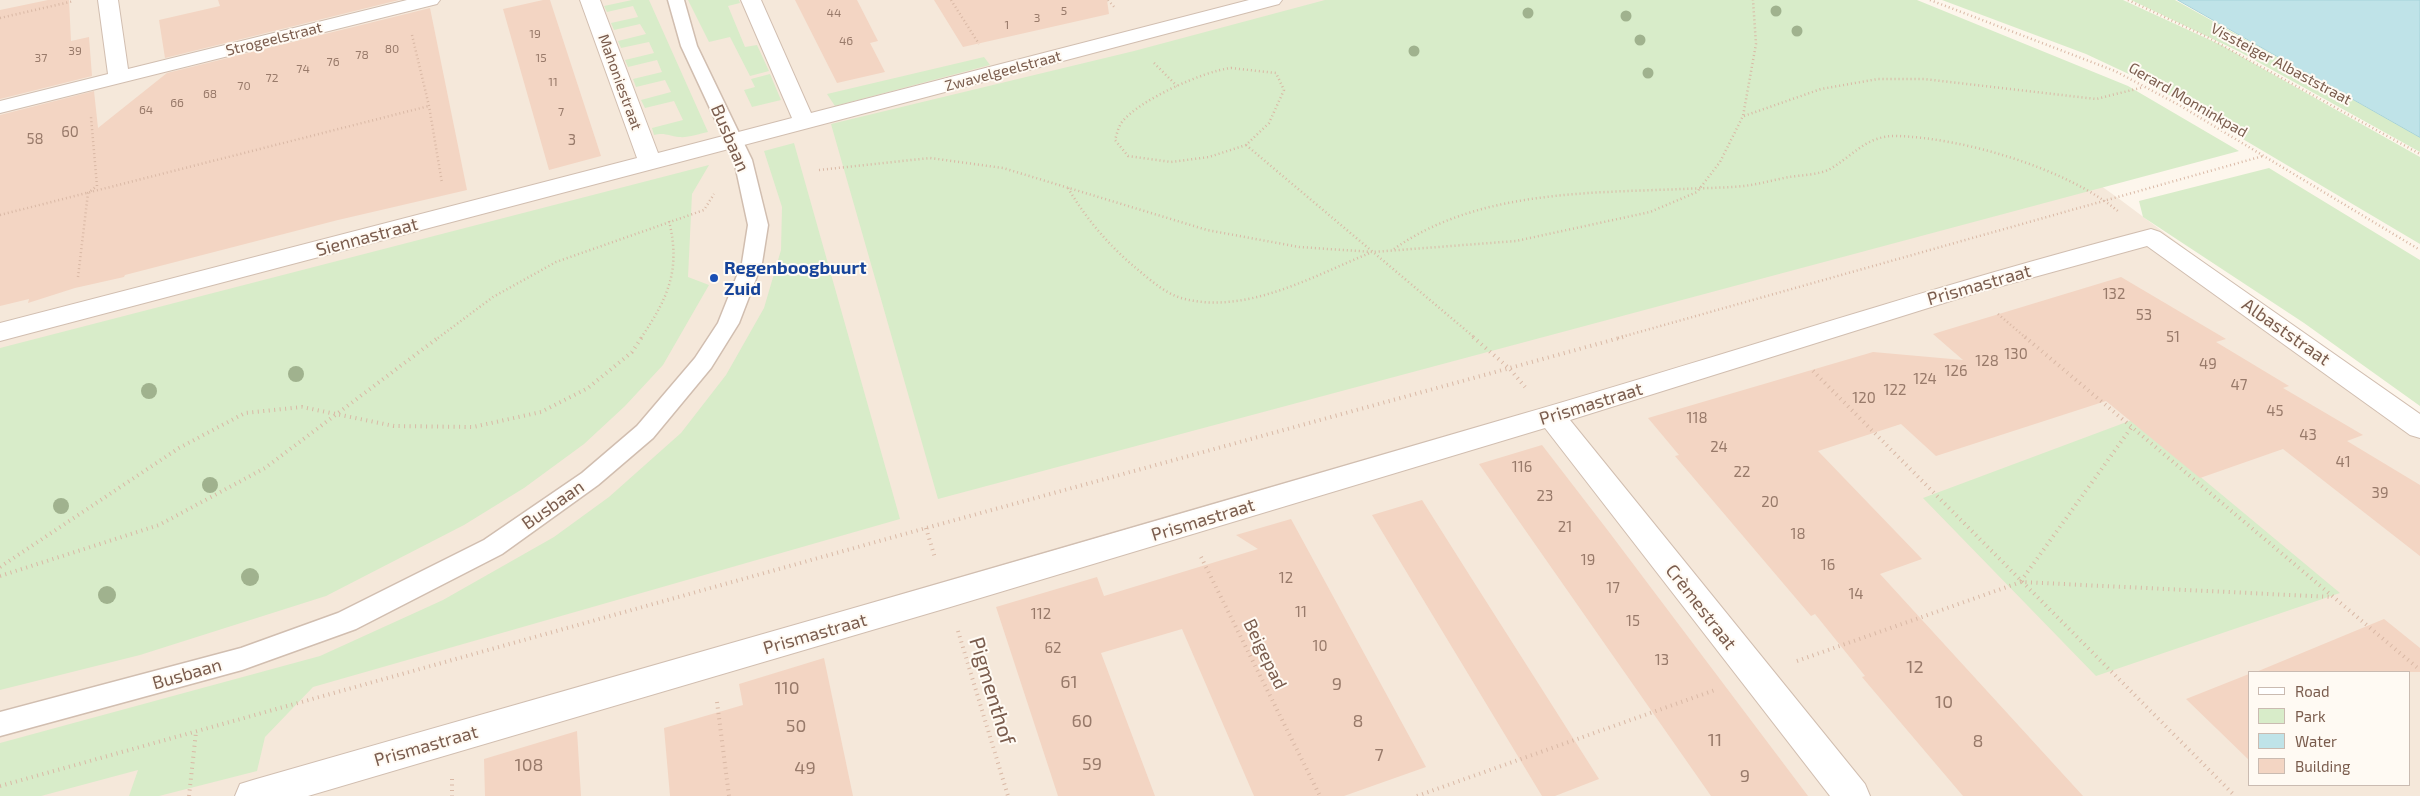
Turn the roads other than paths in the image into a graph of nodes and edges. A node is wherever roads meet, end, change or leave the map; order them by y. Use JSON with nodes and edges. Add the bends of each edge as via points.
{"nodes":[{"id":1,"x":108,"y":0,"type":"edge"},
{"id":2,"x":430,"y":0,"type":"edge"},
{"id":3,"x":590,"y":0,"type":"edge"},
{"id":4,"x":676,"y":0,"type":"edge"},
{"id":5,"x":751,"y":0,"type":"edge"},
{"id":6,"x":1272,"y":0,"type":"edge"},
{"id":7,"x":119,"y":78,"type":"junction"},
{"id":8,"x":0,"y":107,"type":"edge"},
{"id":9,"x":804,"y":122,"type":"junction"},
{"id":10,"x":733,"y":141,"type":"junction"},
{"id":11,"x":650,"y":163,"type":"junction"},
{"id":12,"x":2151,"y":237,"type":"joint"},
{"id":13,"x":0,"y":332,"type":"edge"},
{"id":14,"x":1552,"y":416,"type":"junction"},
{"id":15,"x":2420,"y":428,"type":"edge"},
{"id":16,"x":0,"y":724,"type":"edge"},
{"id":17,"x":253,"y":796,"type":"edge"},
{"id":18,"x":1852,"y":796,"type":"edge"}],
"edges":[{"from":1,"to":7,"type":"street"},
{"from":2,"to":7,"type":"street","name":"Strogeelstraat"},
{"from":3,"to":11,"type":"street","name":"Mahoniestraat"},
{"from":4,"to":10,"type":"lane","name":"Busbaan","via":[[689,46]]},
{"from":5,"to":9,"type":"street"},
{"from":6,"to":9,"type":"street","name":"Zwavelgeelstraat"},
{"from":7,"to":8,"type":"street","name":"Strogeelstraat"},
{"from":9,"to":10,"type":"street","name":"Zwavelgeelstraat"},
{"from":10,"to":11,"type":"street","name":"Siennastraat"},
{"from":10,"to":16,"type":"lane","name":"Busbaan","via":[[743,160],[758,226],[752,263],[728,323],[703,363],[645,432],[590,479],[493,547],[347,620],[242,659]]},
{"from":11,"to":13,"type":"street","name":"Siennastraat"},
{"from":12,"to":14,"type":"street","name":"Prismastraat","via":[[1968,287]]},
{"from":12,"to":15,"type":"street","name":"Albaststraat"},
{"from":14,"to":17,"type":"street","name":"Prismastraat","via":[[948,596]]},
{"from":14,"to":18,"type":"street","name":"Crèmestraat"}]}
